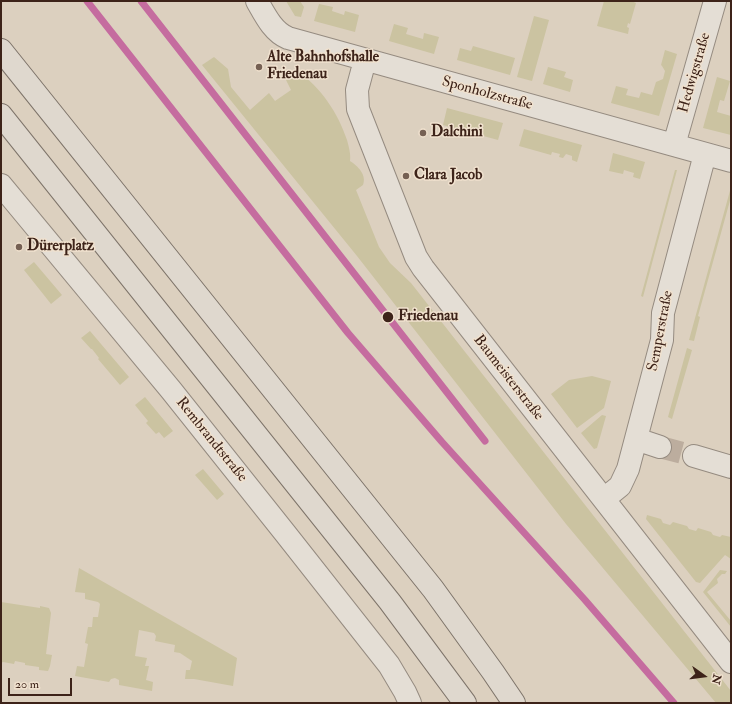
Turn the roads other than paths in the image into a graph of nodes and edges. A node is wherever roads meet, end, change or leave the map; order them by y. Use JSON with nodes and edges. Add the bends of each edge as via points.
{"nodes":[{"id":1,"x":715,"y":1,"type":"edge"},
{"id":2,"x":258,"y":2,"type":"edge"},
{"id":3,"x":1,"y":50,"type":"edge"},
{"id":4,"x":365,"y":60,"type":"junction"},
{"id":5,"x":1,"y":115,"type":"edge"},
{"id":6,"x":674,"y":145,"type":"junction"},
{"id":7,"x":705,"y":154,"type":"junction"},
{"id":8,"x":731,"y":161,"type":"edge"},
{"id":9,"x":1,"y":184,"type":"edge"},
{"id":10,"x":636,"y":439,"type":"junction"},
{"id":11,"x":660,"y":447,"type":"tunnel mouth"},
{"id":12,"x":694,"y":456,"type":"tunnel mouth"},
{"id":13,"x":731,"y":467,"type":"edge"},
{"id":14,"x":604,"y":499,"type":"junction"},
{"id":15,"x":731,"y":662,"type":"edge"},
{"id":16,"x":410,"y":703,"type":"edge"},
{"id":17,"x":465,"y":703,"type":"edge"},
{"id":18,"x":514,"y":703,"type":"edge"}],
"edges":[{"from":1,"to":6,"type":"street","name":"Hedwigstraße"},
{"from":2,"to":4,"type":"street","name":"Sponholzstraße","via":[[276,31],[282,36]]},
{"from":3,"to":18,"type":"highway","via":[[433,590]]},
{"from":4,"to":6,"type":"street","name":"Sponholzstraße"},
{"from":4,"to":14,"type":"street","name":"Baumeisterstraße","via":[[357,90],[358,108],[416,257]]},
{"from":5,"to":17,"type":"highway","via":[[385,596]]},
{"from":6,"to":7,"type":"street","name":"Sponholzstraße"},
{"from":7,"to":8,"type":"street","name":"Sponholzstraße"},
{"from":7,"to":10,"type":"street","name":"Semperstraße","via":[[663,313],[662,340]]},
{"from":9,"to":16,"type":"street","name":"Rembrandtstraße","via":[[281,527],[389,665]]},
{"from":10,"to":11,"type":"street"},
{"from":10,"to":14,"type":"street","name":"Semperstraße","via":[[628,469],[620,486]]},
{"from":12,"to":13,"type":"street"},
{"from":14,"to":15,"type":"street","name":"Baumeisterstraße"}]}
